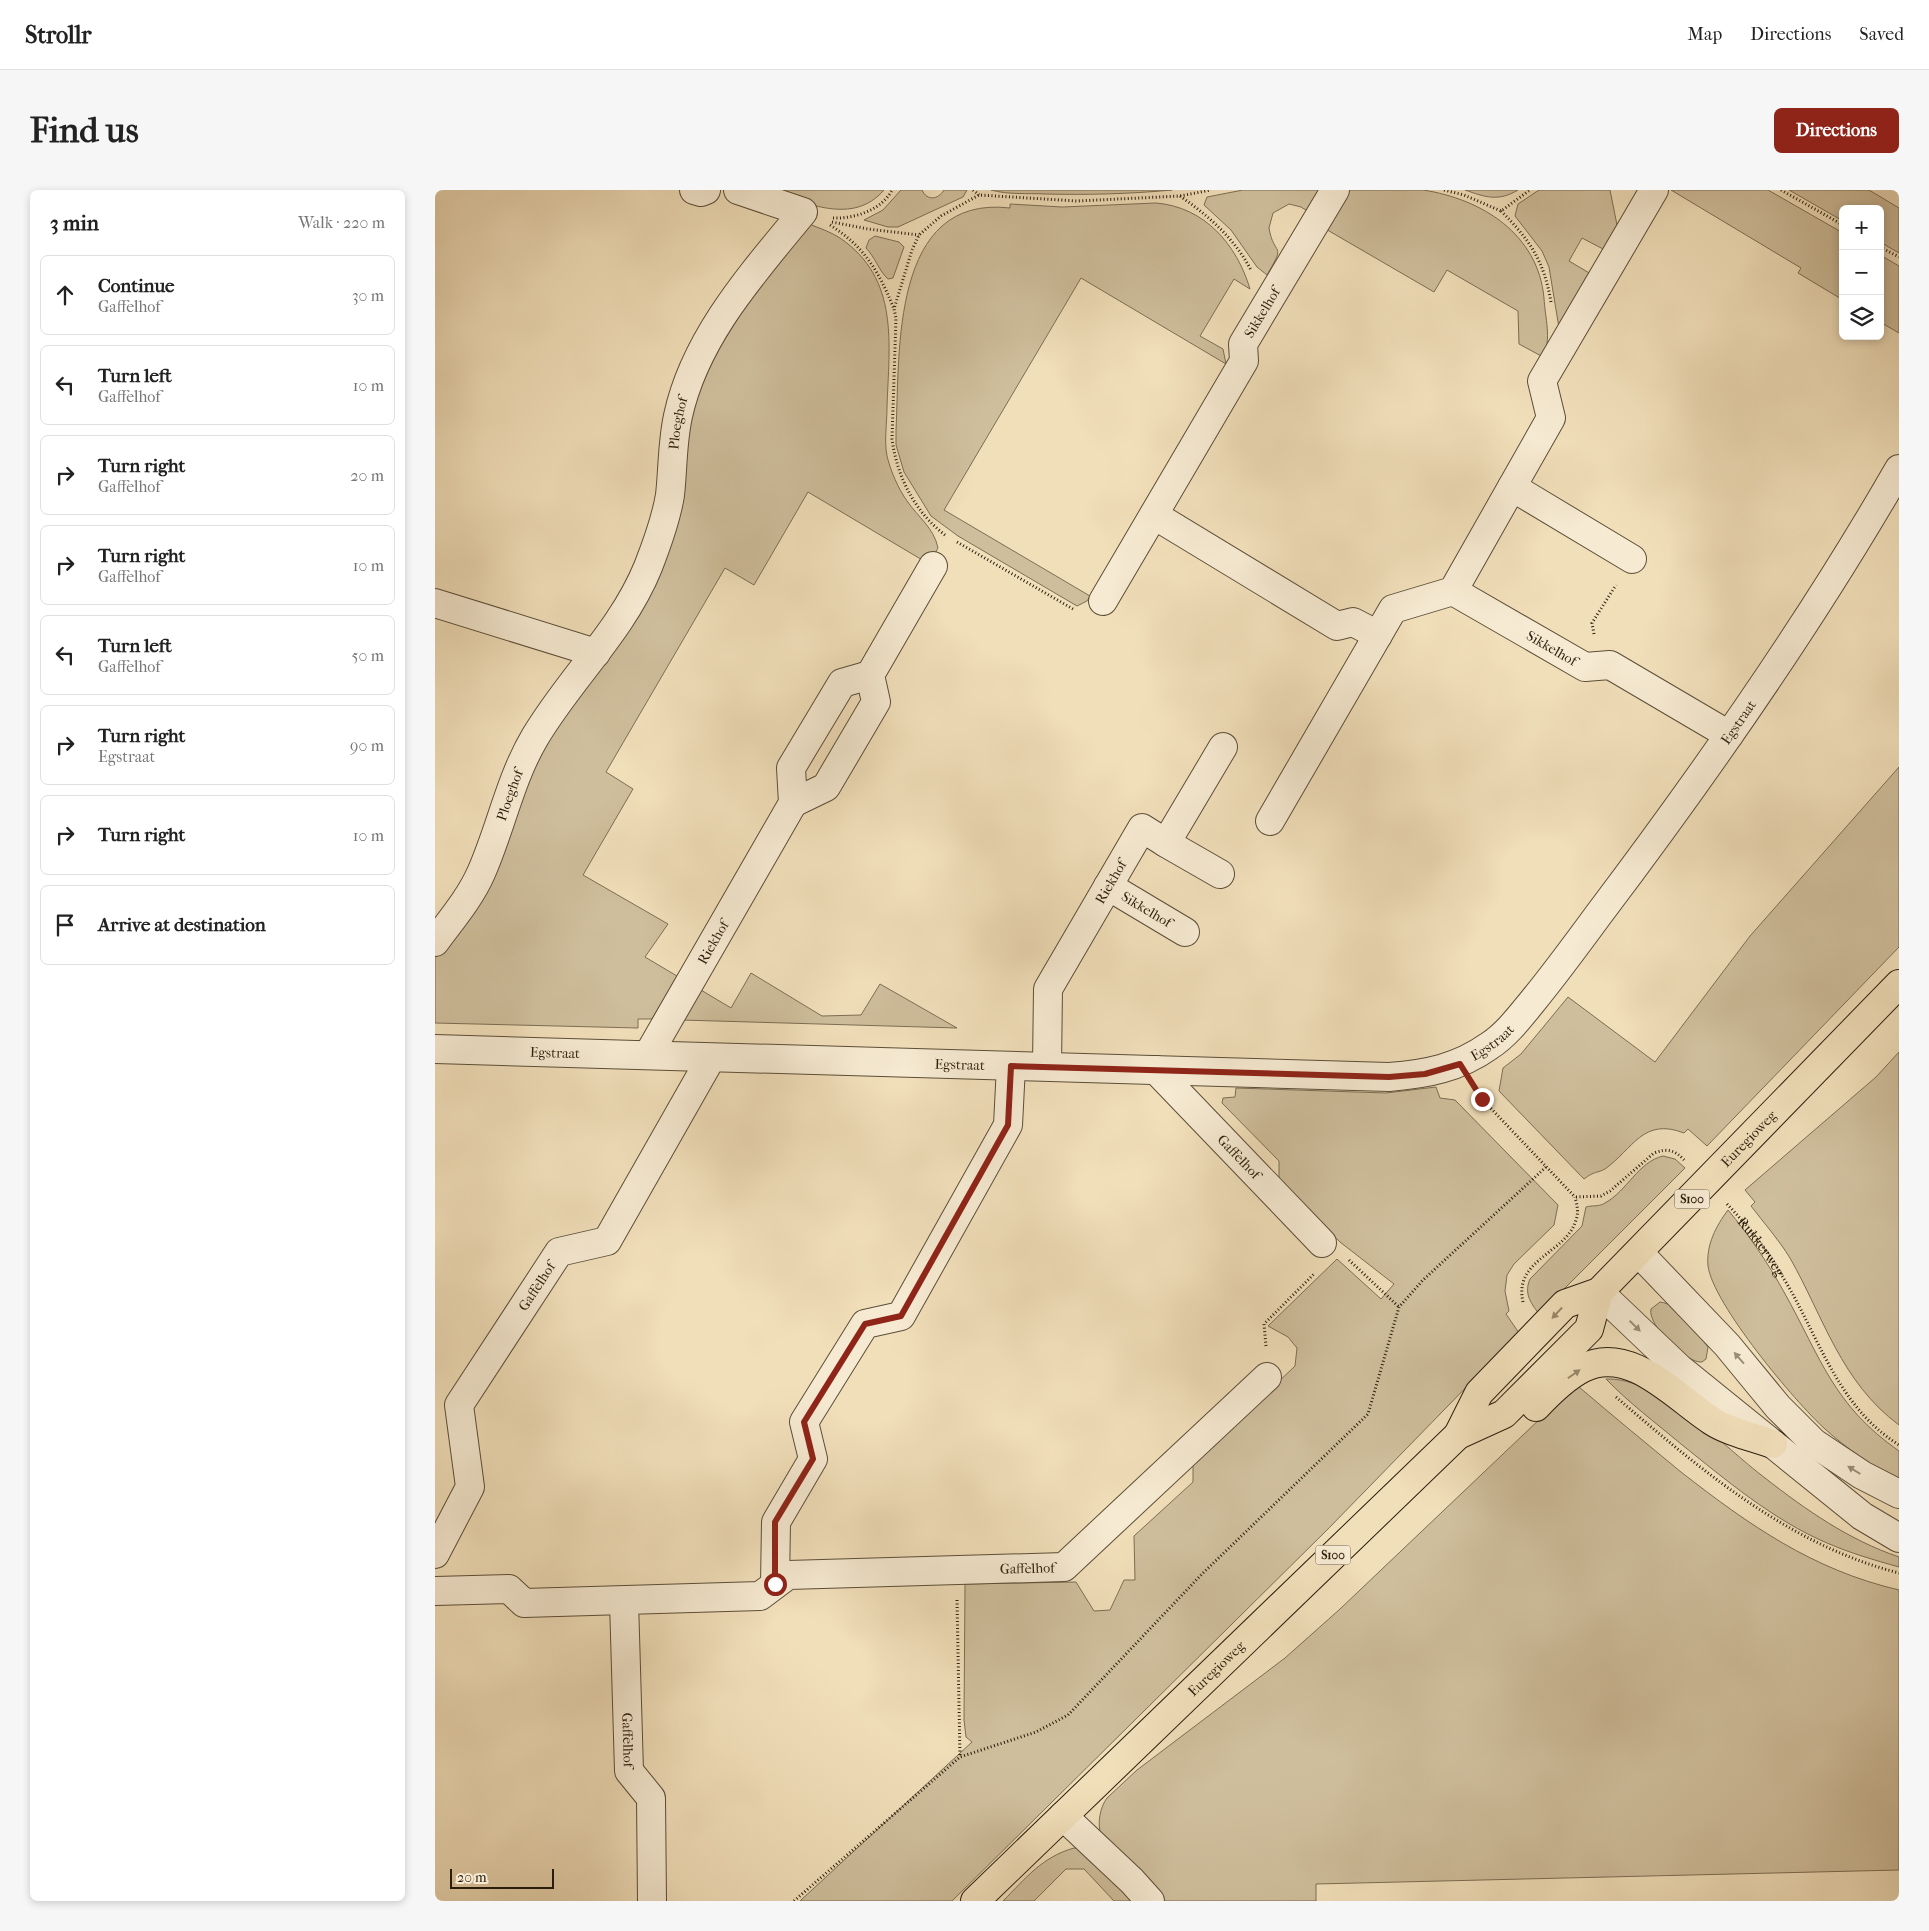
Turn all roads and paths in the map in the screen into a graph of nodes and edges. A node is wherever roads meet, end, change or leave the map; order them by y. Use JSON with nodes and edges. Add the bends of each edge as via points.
{"nodes":[{"id":1,"x":694,"y":190,"type":"edge"},
{"id":2,"x":706,"y":190,"type":"edge"},
{"id":3,"x":738,"y":190,"type":"edge"},
{"id":4,"x":892,"y":190,"type":"edge"},
{"id":5,"x":973,"y":190,"type":"edge"},
{"id":6,"x":1211,"y":190,"type":"edge"},
{"id":7,"x":1335,"y":190,"type":"edge"},
{"id":8,"x":1445,"y":190,"type":"edge"},
{"id":9,"x":1530,"y":190,"type":"edge"},
{"id":10,"x":1654,"y":190,"type":"edge"},
{"id":11,"x":1781,"y":190,"type":"edge"},
{"id":12,"x":979,"y":195,"type":"junction"},
{"id":13,"x":1180,"y":196,"type":"junction"},
{"id":14,"x":1501,"y":211,"type":"junction"},
{"id":15,"x":821,"y":218,"type":"junction"},
{"id":16,"x":1839,"y":223,"type":"edge"},
{"id":17,"x":919,"y":235,"type":"junction"},
{"id":18,"x":1884,"y":249,"type":"edge"},
{"id":19,"x":1899,"y":257,"type":"edge"},
{"id":20,"x":1270,"y":299,"type":"junction"},
{"id":21,"x":1551,"y":303,"type":"dead end"},
{"id":22,"x":895,"y":309,"type":"junction"},
{"id":23,"x":1899,"y":468,"type":"edge"},
{"id":24,"x":1512,"y":487,"type":"junction"},
{"id":25,"x":1155,"y":515,"type":"junction"},
{"id":26,"x":1632,"y":559,"type":"joint"},
{"id":27,"x":933,"y":566,"type":"dead end"},
{"id":28,"x":1453,"y":591,"type":"junction"},
{"id":29,"x":1103,"y":601,"type":"joint"},
{"id":30,"x":435,"y":603,"type":"edge"},
{"id":31,"x":1378,"y":636,"type":"junction"},
{"id":32,"x":596,"y":653,"type":"junction"},
{"id":33,"x":1597,"y":666,"type":"junction"},
{"id":34,"x":870,"y":675,"type":"junction"},
{"id":35,"x":1729,"y":735,"type":"junction"},
{"id":36,"x":1223,"y":747,"type":"dead end"},
{"id":37,"x":793,"y":803,"type":"junction"},
{"id":38,"x":1270,"y":821,"type":"dead end"},
{"id":39,"x":1166,"y":843,"type":"junction"},
{"id":40,"x":1220,"y":874,"type":"dead end"},
{"id":41,"x":1108,"y":886,"type":"junction"},
{"id":42,"x":1185,"y":932,"type":"dead end"},
{"id":43,"x":435,"y":942,"type":"edge"},
{"id":44,"x":1899,"y":984,"type":"edge"},
{"id":45,"x":435,"y":1049,"type":"edge"},
{"id":46,"x":648,"y":1055,"type":"junction"},
{"id":47,"x":711,"y":1058,"type":"junction"},
{"id":48,"x":1460,"y":1064,"type":"junction"},
{"id":49,"x":1011,"y":1066,"type":"junction"},
{"id":50,"x":1047,"y":1066,"type":"junction"},
{"id":51,"x":1156,"y":1070,"type":"junction"},
{"id":52,"x":1546,"y":1167,"type":"junction"},
{"id":53,"x":1707,"y":1183,"type":"junction"},
{"id":54,"x":1330,"y":1246,"type":"junction"},
{"id":55,"x":1639,"y":1253,"type":"junction"},
{"id":56,"x":1599,"y":1292,"type":"junction"},
{"id":57,"x":1399,"y":1307,"type":"junction"},
{"id":58,"x":1267,"y":1377,"type":"joint"},
{"id":59,"x":1458,"y":1435,"type":"junction"},
{"id":60,"x":1773,"y":1444,"type":"junction"},
{"id":61,"x":1899,"y":1445,"type":"edge"},
{"id":62,"x":1899,"y":1494,"type":"edge"},
{"id":63,"x":1899,"y":1538,"type":"edge"},
{"id":64,"x":435,"y":1554,"type":"edge"},
{"id":65,"x":956,"y":1571,"type":"junction"},
{"id":66,"x":775,"y":1584,"type":"junction"},
{"id":67,"x":435,"y":1590,"type":"edge"},
{"id":68,"x":624,"y":1601,"type":"junction"},
{"id":69,"x":960,"y":1757,"type":"junction"},
{"id":70,"x":1063,"y":1816,"type":"junction"},
{"id":71,"x":652,"y":1901,"type":"edge"},
{"id":72,"x":794,"y":1901,"type":"edge"},
{"id":73,"x":975,"y":1901,"type":"edge"},
{"id":74,"x":1150,"y":1901,"type":"edge"}],
"edges":[{"from":1,"to":2,"type":"street"},
{"from":3,"to":15,"type":"street"},
{"from":4,"to":15,"type":"path","via":[[869,211],[843,219]]},
{"from":5,"to":12,"type":"path"},
{"from":6,"to":13,"type":"path"},
{"from":7,"to":20,"type":"street","name":"Sikkelhof"},
{"from":8,"to":14,"type":"path"},
{"from":9,"to":14,"type":"path"},
{"from":10,"to":24,"type":"street","via":[[1542,380],[1551,418]]},
{"from":11,"to":16,"type":"path"},
{"from":12,"to":13,"type":"path","via":[[1077,201]]},
{"from":12,"to":17,"type":"path","via":[[941,216]]},
{"from":13,"to":20,"type":"path","via":[[1209,217],[1236,245]]},
{"from":14,"to":21,"type":"path","via":[[1522,232],[1536,254],[1545,271]]},
{"from":15,"to":17,"type":"path","via":[[867,229]]},
{"from":15,"to":22,"type":"path","via":[[850,239],[873,265]]},
{"from":15,"to":32,"type":"street","name":"Ploeghof","via":[[736,295],[700,354],[678,414],[670,496],[648,568],[625,614]]},
{"from":17,"to":22,"type":"path"},
{"from":18,"to":19,"type":"path"},
{"from":20,"to":25,"type":"street","name":"Sikkelhof","via":[[1243,344],[1244,361]]},
{"from":22,"to":29,"type":"path","via":[[892,439],[902,478],[929,522],[948,538],[1079,612]]},
{"from":23,"to":35,"type":"street","name":"Egstraat"},
{"from":24,"to":26,"type":"street"},
{"from":24,"to":28,"type":"street"},
{"from":25,"to":29,"type":"street","name":"Sikkelhof"},
{"from":25,"to":31,"type":"street","via":[[1337,626],[1353,622]]},
{"from":26,"to":33,"type":"path","via":[[1592,623]]},
{"from":27,"to":34,"type":"street"},
{"from":28,"to":31,"type":"street","via":[[1393,609]]},
{"from":28,"to":33,"type":"street","name":"Sikkelhof","via":[[1585,667]]},
{"from":30,"to":32,"type":"street"},
{"from":31,"to":38,"type":"street"},
{"from":32,"to":43,"type":"street","name":"Ploeghof","via":[[535,736],[480,875]]},
{"from":33,"to":35,"type":"street","name":"Sikkelhof","via":[[1610,665]]},
{"from":34,"to":37,"type":"street","via":[[876,702],[826,787]]},
{"from":34,"to":37,"type":"street","via":[[842,683],[791,768]]},
{"from":35,"to":48,"type":"street","name":"Egstraat","via":[[1647,850],[1520,1017],[1491,1046]]},
{"from":36,"to":39,"type":"street"},
{"from":37,"to":46,"type":"street","name":"Riekhof"},
{"from":39,"to":40,"type":"street"},
{"from":39,"to":41,"type":"street","name":"Riekhof","via":[[1142,828]]},
{"from":41,"to":42,"type":"street","name":"Sikkelhof"},
{"from":41,"to":50,"type":"street","name":"Riekhof","via":[[1048,989]]},
{"from":44,"to":53,"type":"main road","name":"Euregioweg","number":"S100"},
{"from":45,"to":46,"type":"street","name":"Egstraat"},
{"from":46,"to":47,"type":"street","name":"Egstraat"},
{"from":47,"to":49,"type":"street","name":"Egstraat"},
{"from":47,"to":64,"type":"street","name":"Gaffelhof","via":[[607,1242],[559,1252],[459,1405],[470,1487]]},
{"from":48,"to":51,"type":"street","name":"Egstraat","via":[[1425,1074],[1389,1077]]},
{"from":48,"to":52,"type":"path","via":[[1482,1099]]},
{"from":49,"to":50,"type":"street","name":"Egstraat"},
{"from":49,"to":66,"type":"street","via":[[1008,1125],[901,1316],[865,1324],[804,1422],[813,1459],[775,1522]]},
{"from":50,"to":51,"type":"street","name":"Egstraat"},
{"from":51,"to":54,"type":"street","name":"Gaffelhof"},
{"from":52,"to":53,"type":"path","name":"Rukkerweg","via":[[1575,1197],[1591,1198],[1606,1194],[1654,1152],[1663,1150],[1678,1154]]},
{"from":52,"to":57,"type":"path","via":[[1423,1280]]},
{"from":53,"to":55,"type":"main road","name":"Euregioweg","number":"S100"},
{"from":53,"to":61,"type":"path","name":"Rukkerweg","via":[[1741,1219],[1781,1274],[1854,1405]]},
{"from":54,"to":57,"type":"path"},
{"from":54,"to":58,"type":"path","via":[[1264,1324]]},
{"from":55,"to":56,"type":"main road","name":"Euregioweg","number":"S100"},
{"from":62,"to":55,"type":"street","one_way":true,"via":[[1862,1475],[1814,1443]]},
{"from":56,"to":59,"type":"main road","name":"Euregioweg","number":"S100","via":[[1589,1329],[1504,1414]]},
{"from":56,"to":60,"type":"street","one_way":true,"via":[[1680,1369]]},
{"from":57,"to":69,"type":"path","via":[[1368,1414],[1202,1574],[1068,1715],[1036,1732]]},
{"from":58,"to":65,"type":"street","name":"Gaffelhof","via":[[1063,1567]]},
{"from":59,"to":60,"type":"main road","one_way":true,"via":[[1517,1425],[1575,1373],[1591,1364],[1609,1362],[1654,1378],[1714,1422]]},
{"from":59,"to":70,"type":"main road","name":"Euregioweg","number":"S100"},
{"from":60,"to":63,"type":"street","via":[[1862,1516]]},
{"from":65,"to":66,"type":"street","name":"Gaffelhof","via":[[788,1575]]},
{"from":65,"to":69,"type":"path"},
{"from":66,"to":68,"type":"street","name":"Gaffelhof","via":[[759,1596]]},
{"from":67,"to":68,"type":"street","name":"Gaffelhof","via":[[509,1589],[524,1603]]},
{"from":68,"to":71,"type":"street","name":"Gaffelhof","via":[[629,1771],[651,1798]]},
{"from":69,"to":72,"type":"path"},
{"from":70,"to":73,"type":"main road","name":"Euregioweg","number":"S100"},
{"from":70,"to":74,"type":"street"}]}
